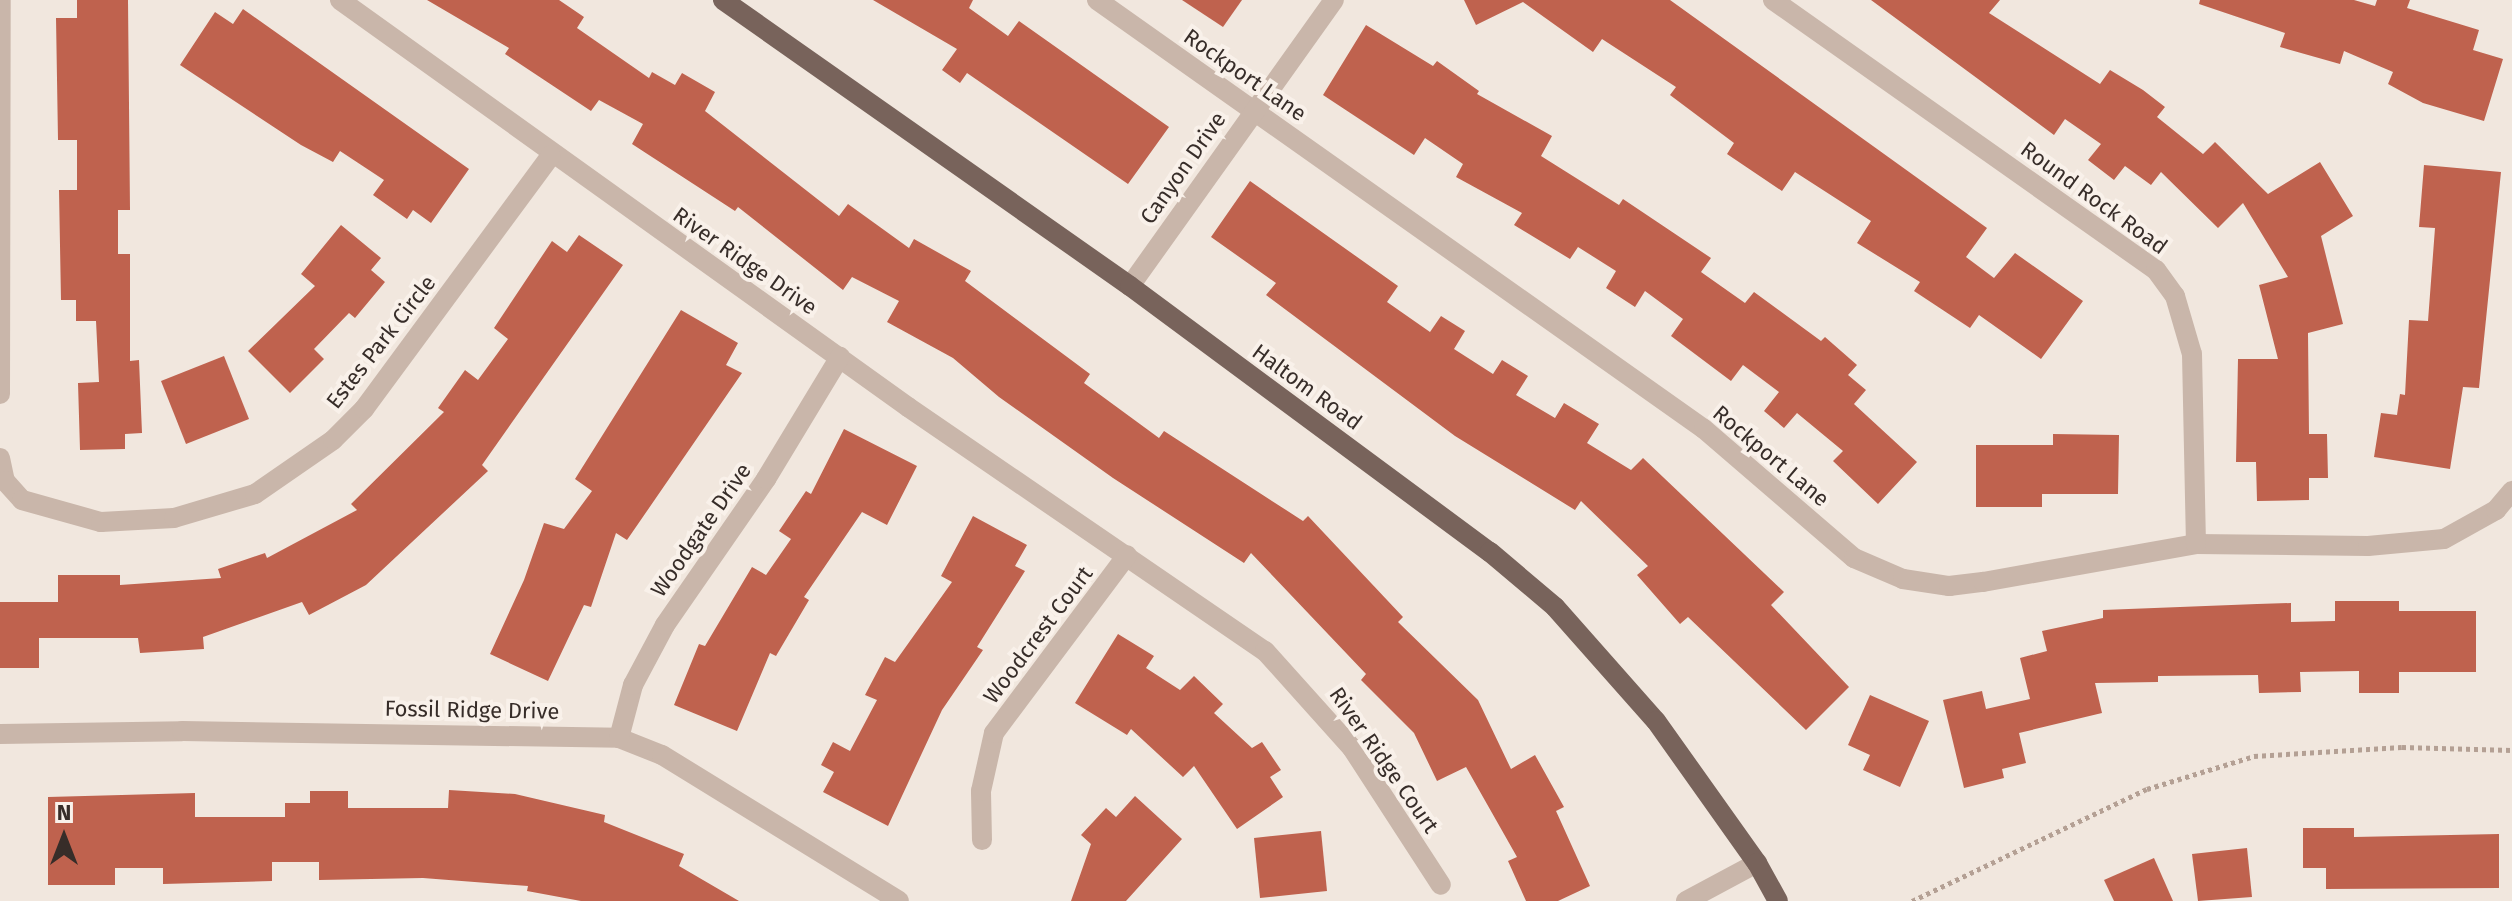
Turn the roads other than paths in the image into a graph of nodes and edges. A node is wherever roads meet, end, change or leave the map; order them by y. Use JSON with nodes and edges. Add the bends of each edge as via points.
{"nodes":[{"id":1,"x":1,"y":0,"type":"edge"},
{"id":2,"x":340,"y":0,"type":"edge"},
{"id":3,"x":723,"y":0,"type":"edge"},
{"id":4,"x":1097,"y":0,"type":"edge"},
{"id":5,"x":1334,"y":0,"type":"edge"},
{"id":6,"x":1773,"y":0,"type":"edge"},
{"id":7,"x":1252,"y":109,"type":"junction"},
{"id":8,"x":551,"y":155,"type":"junction"},
{"id":9,"x":1130,"y":286,"type":"junction"},
{"id":10,"x":840,"y":357,"type":"junction"},
{"id":11,"x":0,"y":394,"type":"edge"},
{"id":12,"x":0,"y":458,"type":"edge"},
{"id":13,"x":2512,"y":491,"type":"edge"},
{"id":14,"x":2196,"y":544,"type":"junction"},
{"id":15,"x":1127,"y":555,"type":"junction"},
{"id":16,"x":0,"y":734,"type":"edge"},
{"id":17,"x":619,"y":738,"type":"junction"},
{"id":18,"x":982,"y":840,"type":"dead end"},
{"id":19,"x":1757,"y":863,"type":"junction"},
{"id":20,"x":1441,"y":885,"type":"dead end"},
{"id":21,"x":899,"y":901,"type":"edge"},
{"id":22,"x":1686,"y":901,"type":"edge"},
{"id":23,"x":1778,"y":901,"type":"edge"}],
"edges":[{"from":1,"to":11,"type":"street"},
{"from":2,"to":8,"type":"street","name":"River Ridge Drive"},
{"from":3,"to":9,"type":"main road","name":"Haltom Road"},
{"from":4,"to":7,"type":"street","name":"Rockport Lane"},
{"from":5,"to":7,"type":"street","name":"Canyon Drive"},
{"from":6,"to":14,"type":"street","name":"Round Rock Road","via":[[2156,270],[2175,296],[2192,354]]},
{"from":7,"to":9,"type":"street","name":"Canyon Drive"},
{"from":7,"to":14,"type":"street","name":"Rockport Lane","via":[[1704,429],[1854,558],[1903,579],[1949,586]]},
{"from":8,"to":10,"type":"street","name":"River Ridge Drive"},
{"from":8,"to":12,"type":"street","name":"Estes Park Circle","via":[[364,409],[333,440],[255,494],[174,518],[101,522],[22,500],[5,481]]},
{"from":9,"to":19,"type":"main road","name":"Haltom Road","via":[[1490,552],[1555,607],[1656,721]]},
{"from":10,"to":15,"type":"street","name":"River Ridge Drive"},
{"from":10,"to":17,"type":"street","name":"Woodgate Drive","via":[[766,479],[665,625],[633,685]]},
{"from":13,"to":14,"type":"street","name":"Rockport Lane","via":[[2496,510],[2444,539],[2368,546]]},
{"from":15,"to":18,"type":"street","name":"Woodcrest Court","via":[[994,733],[981,791]]},
{"from":15,"to":20,"type":"street","name":"River Ridge Court","via":[[1265,651],[1308,695],[1352,748]]},
{"from":16,"to":17,"type":"street","name":"Fossil Ridge Drive","via":[[182,731]]},
{"from":17,"to":21,"type":"street","name":"Fossil Ridge Drive","via":[[662,755]]},
{"from":19,"to":22,"type":"street"},
{"from":19,"to":23,"type":"main road","name":"Haltom Road"}]}
